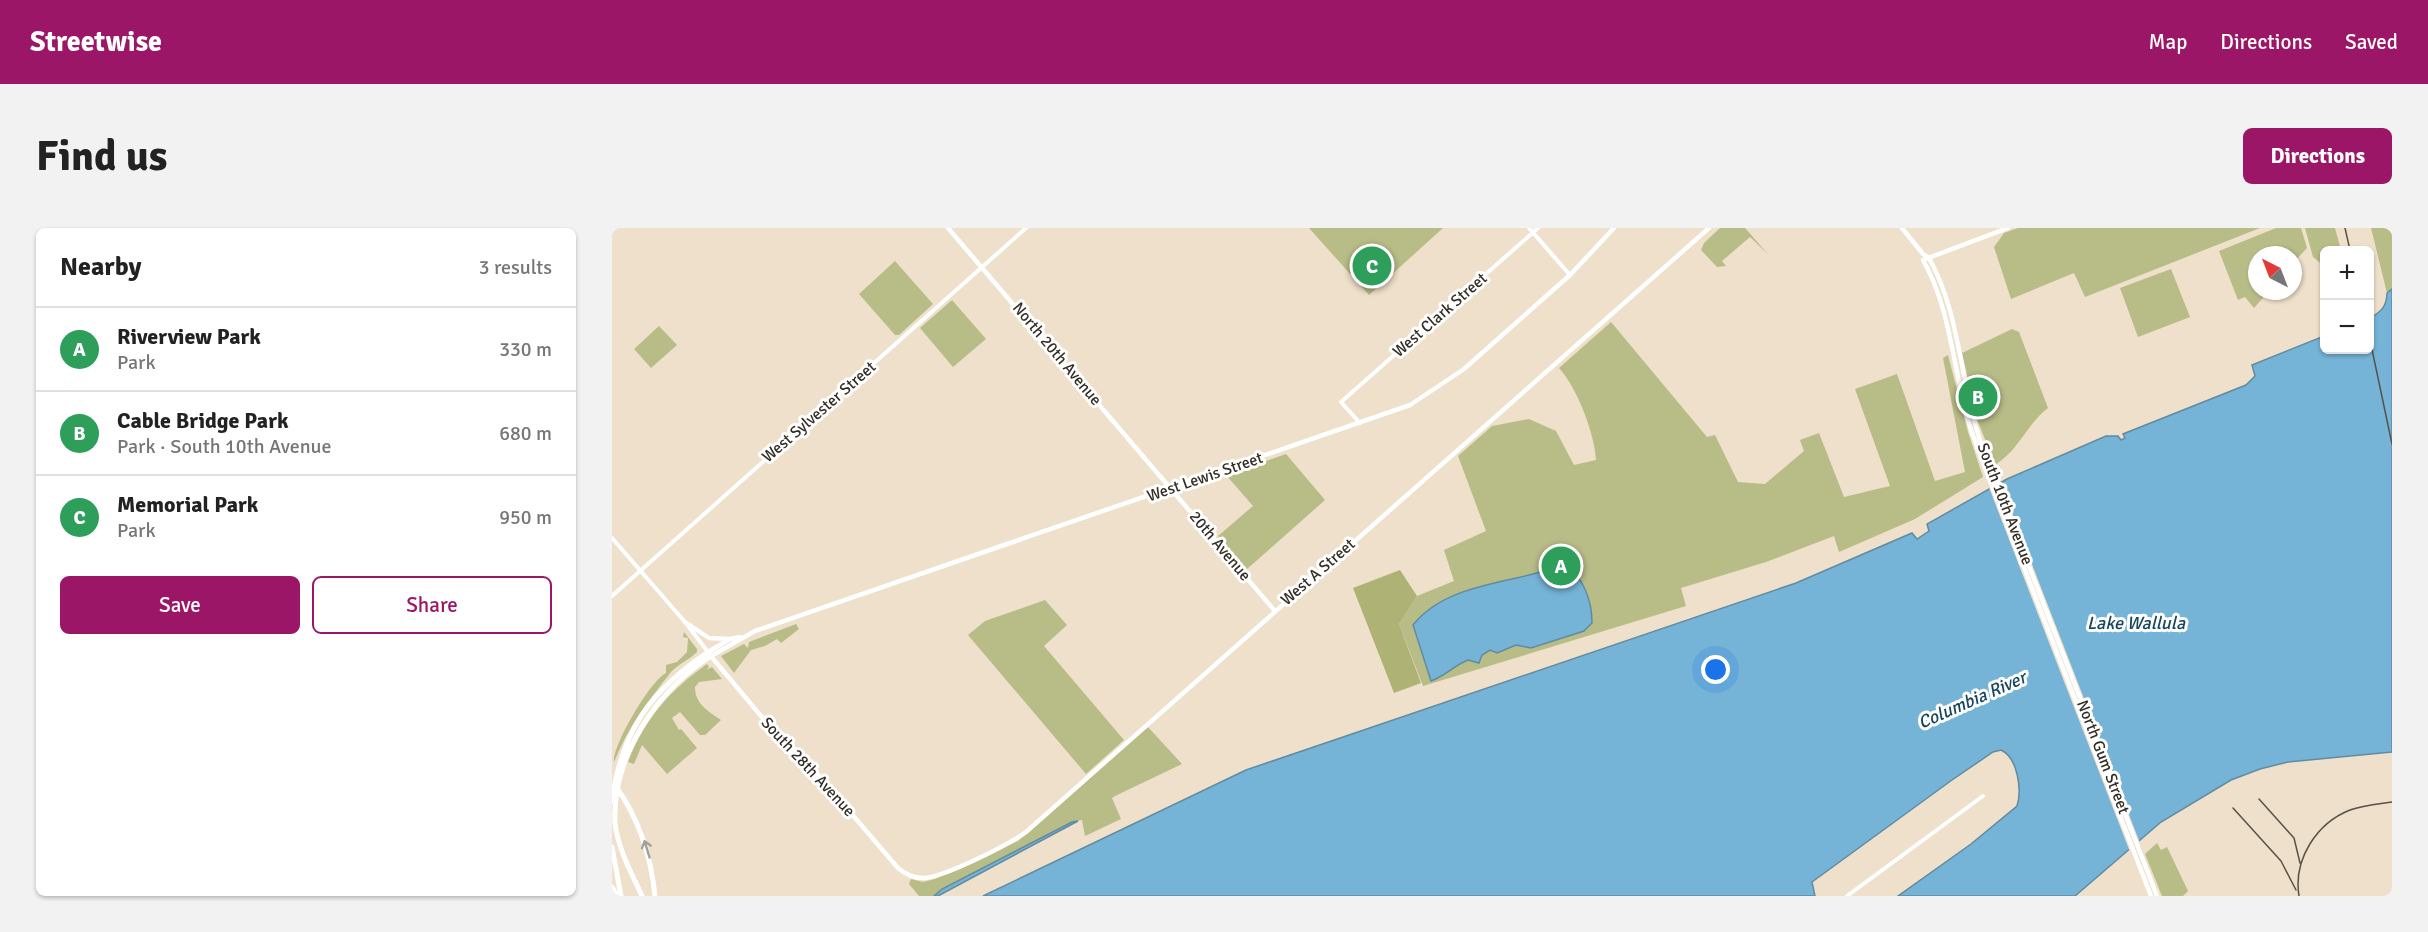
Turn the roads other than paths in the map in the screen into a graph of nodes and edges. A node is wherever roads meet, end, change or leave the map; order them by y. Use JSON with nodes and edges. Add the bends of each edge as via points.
{"nodes":[{"id":1,"x":948,"y":228,"type":"edge"},
{"id":2,"x":1026,"y":228,"type":"edge"},
{"id":3,"x":1529,"y":228,"type":"edge"},
{"id":4,"x":1538,"y":228,"type":"edge"},
{"id":5,"x":1614,"y":228,"type":"edge"},
{"id":6,"x":1708,"y":228,"type":"edge"},
{"id":7,"x":1902,"y":228,"type":"edge"},
{"id":8,"x":2008,"y":228,"type":"edge"},
{"id":9,"x":1533,"y":232,"type":"junction"},
{"id":10,"x":1925,"y":258,"type":"junction"},
{"id":11,"x":982,"y":267,"type":"junction"},
{"id":12,"x":1570,"y":275,"type":"junction"},
{"id":13,"x":1360,"y":424,"type":"junction"},
{"id":14,"x":1165,"y":482,"type":"joint"},
{"id":15,"x":1171,"y":489,"type":"junction"},
{"id":16,"x":612,"y":537,"type":"edge"},
{"id":17,"x":641,"y":570,"type":"junction"},
{"id":18,"x":612,"y":596,"type":"edge"},
{"id":19,"x":1274,"y":610,"type":"junction"},
{"id":20,"x":2046,"y":619,"type":"joint"},
{"id":21,"x":686,"y":621,"type":"junction"},
{"id":22,"x":742,"y":636,"type":"junction"},
{"id":23,"x":730,"y":639,"type":"junction"},
{"id":24,"x":709,"y":654,"type":"junction"},
{"id":25,"x":612,"y":782,"type":"edge"},
{"id":26,"x":1983,"y":796,"type":"dead end"},
{"id":27,"x":612,"y":801,"type":"edge"},
{"id":28,"x":612,"y":847,"type":"edge"},
{"id":29,"x":2140,"y":861,"type":"junction"},
{"id":30,"x":908,"y":875,"type":"joint"},
{"id":31,"x":612,"y":887,"type":"edge"},
{"id":32,"x":619,"y":896,"type":"edge"},
{"id":33,"x":642,"y":896,"type":"edge"},
{"id":34,"x":656,"y":896,"type":"edge"},
{"id":35,"x":1847,"y":896,"type":"edge"},
{"id":36,"x":2151,"y":896,"type":"edge"},
{"id":37,"x":2157,"y":896,"type":"edge"}],
"edges":[{"from":1,"to":11,"type":"main road","name":"North 20th Avenue"},
{"from":2,"to":11,"type":"street","name":"West Sylvester Street"},
{"from":3,"to":9,"type":"street"},
{"from":4,"to":9,"type":"street","name":"West Clark Street"},
{"from":5,"to":12,"type":"main road","name":"West Lewis Street"},
{"from":6,"to":19,"type":"main road","name":"West A Street"},
{"from":7,"to":10,"type":"main road","name":"South 10th Avenue"},
{"from":8,"to":10,"type":"main road"},
{"from":9,"to":12,"type":"street"},
{"from":9,"to":13,"type":"street","name":"West Clark Street","via":[[1341,402]]},
{"from":10,"to":20,"type":"main road","name":"South 10th Avenue","via":[[1941,300],[1962,400]]},
{"from":11,"to":14,"type":"main road","name":"North 20th Avenue"},
{"from":11,"to":17,"type":"street","name":"West Sylvester Street"},
{"from":12,"to":13,"type":"main road","name":"West Lewis Street","via":[[1442,386],[1398,410]]},
{"from":13,"to":15,"type":"main road","name":"West Lewis Street"},
{"from":14,"to":15,"type":"main road","name":"20th Avenue"},
{"from":15,"to":19,"type":"main road","name":"20th Avenue"},
{"from":15,"to":22,"type":"main road","name":"West Lewis Street"},
{"from":16,"to":17,"type":"street"},
{"from":17,"to":18,"type":"street","name":"West Sylvester Street"},
{"from":17,"to":21,"type":"street"},
{"from":19,"to":30,"type":"main road","name":"West A Street","via":[[1016,839],[935,876]]},
{"from":20,"to":29,"type":"main road","name":"North Gum Street"},
{"from":21,"to":23,"type":"main road","via":[[709,638]]},
{"from":21,"to":24,"type":"street"},
{"from":22,"to":23,"type":"main road","name":"West Lewis Street"},
{"from":22,"to":24,"type":"main road","name":"West Lewis Street"},
{"from":23,"to":24,"type":"main road","name":"West Lewis Street"},
{"from":24,"to":27,"type":"highway","via":[[667,683],[644,710],[619,762]]},
{"from":24,"to":30,"type":"main road","name":"South 28th Avenue","via":[[772,729]]},
{"from":24,"to":33,"type":"highway","via":[[648,713],[624,764],[615,822]]},
{"from":34,"to":25,"type":"highway","one_way":true,"via":[[645,843],[628,805]]},
{"from":26,"to":35,"type":"street"},
{"from":28,"to":32,"type":"highway"},
{"from":29,"to":36,"type":"main road","name":"North Gum Street"},
{"from":29,"to":37,"type":"main road","name":"North Gum Street"},
{"from":31,"to":32,"type":"highway"}]}
